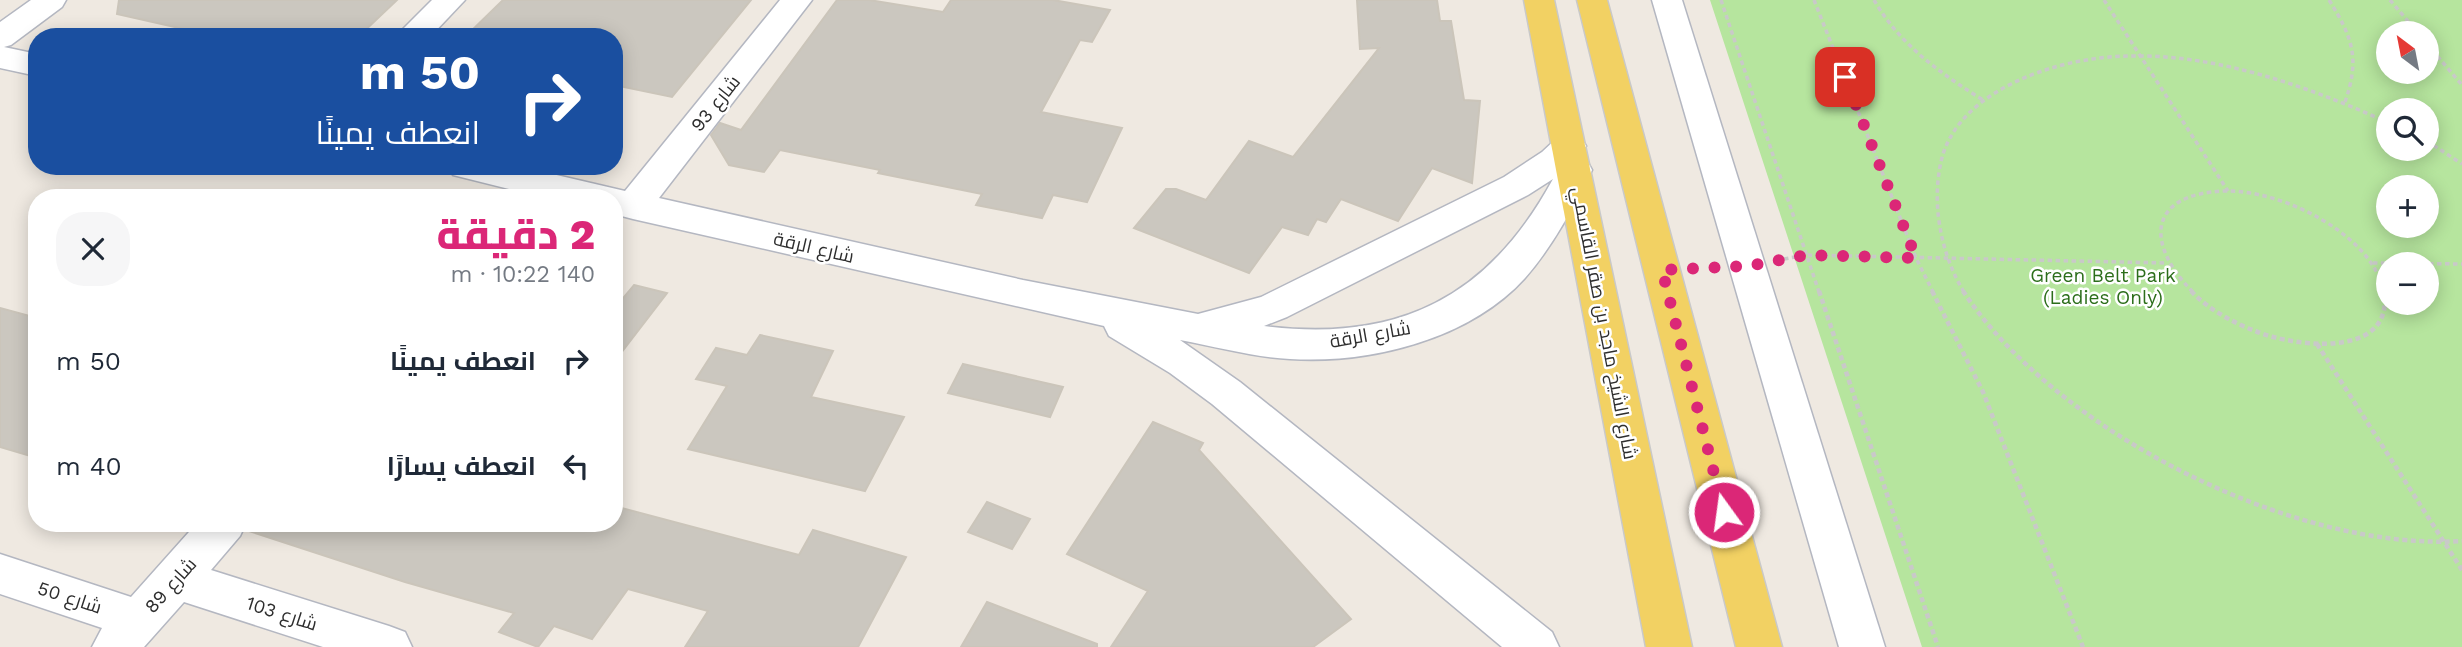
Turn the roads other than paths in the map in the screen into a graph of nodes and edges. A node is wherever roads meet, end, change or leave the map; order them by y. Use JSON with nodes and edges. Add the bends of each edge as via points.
{"nodes":[{"id":1,"x":51,"y":0,"type":"edge"},
{"id":2,"x":450,"y":0,"type":"edge"},
{"id":3,"x":797,"y":0,"type":"edge"},
{"id":4,"x":1539,"y":0,"type":"edge"},
{"id":5,"x":1592,"y":0,"type":"edge"},
{"id":6,"x":1667,"y":0,"type":"edge"},
{"id":7,"x":420,"y":28,"type":"edge"},
{"id":8,"x":0,"y":38,"type":"edge"},
{"id":9,"x":0,"y":57,"type":"edge"},
{"id":10,"x":28,"y":63,"type":"edge"},
{"id":11,"x":1572,"y":158,"type":"junction"},
{"id":12,"x":487,"y":175,"type":"edge"},
{"id":13,"x":522,"y":189,"type":"edge"},
{"id":14,"x":623,"y":192,"type":"edge"},
{"id":15,"x":623,"y":203,"type":"edge"},
{"id":16,"x":1097,"y":310,"type":"junction"},
{"id":17,"x":1191,"y":328,"type":"junction"},
{"id":18,"x":217,"y":532,"type":"edge"},
{"id":19,"x":0,"y":574,"type":"edge"},
{"id":20,"x":175,"y":579,"type":"junction"},
{"id":21,"x":127,"y":633,"type":"edge"},
{"id":22,"x":389,"y":647,"type":"edge"},
{"id":23,"x":1536,"y":647,"type":"edge"},
{"id":24,"x":1669,"y":647,"type":"edge"},
{"id":25,"x":1759,"y":647,"type":"edge"},
{"id":26,"x":1862,"y":647,"type":"edge"}],
"edges":[{"from":1,"to":8,"type":"street"},
{"from":2,"to":7,"type":"street"},
{"from":3,"to":14,"type":"street","name":"شارع 93"},
{"from":4,"to":11,"type":"main road","name":"شارع الشيخ ماجد بن صقر القاسمي"},
{"from":5,"to":25,"type":"main road"},
{"from":6,"to":26,"type":"street"},
{"from":9,"to":10,"type":"street"},
{"from":11,"to":17,"type":"street","via":[[1554,161],[1516,186],[1273,307],[1234,321]]},
{"from":11,"to":17,"type":"street","name":"شارع الرقة","via":[[1545,227],[1506,275],[1455,312],[1362,339],[1306,343],[1260,341]]},
{"from":11,"to":24,"type":"main road","name":"شارع الشيخ ماجد بن صقر القاسمي"},
{"from":12,"to":13,"type":"street","name":"شارع الرقة"},
{"from":15,"to":16,"type":"street","name":"شارع الرقة"},
{"from":16,"to":17,"type":"street","name":"شارع الرقة"},
{"from":16,"to":23,"type":"street","name":"شارع الرقة","via":[[1141,334],[1226,393]]},
{"from":18,"to":20,"type":"street","name":"شارع 89"},
{"from":19,"to":21,"type":"street","name":"شارع 50"},
{"from":20,"to":21,"type":"street","name":"شارع 89"},
{"from":20,"to":22,"type":"street","name":"شارع 103"}]}
